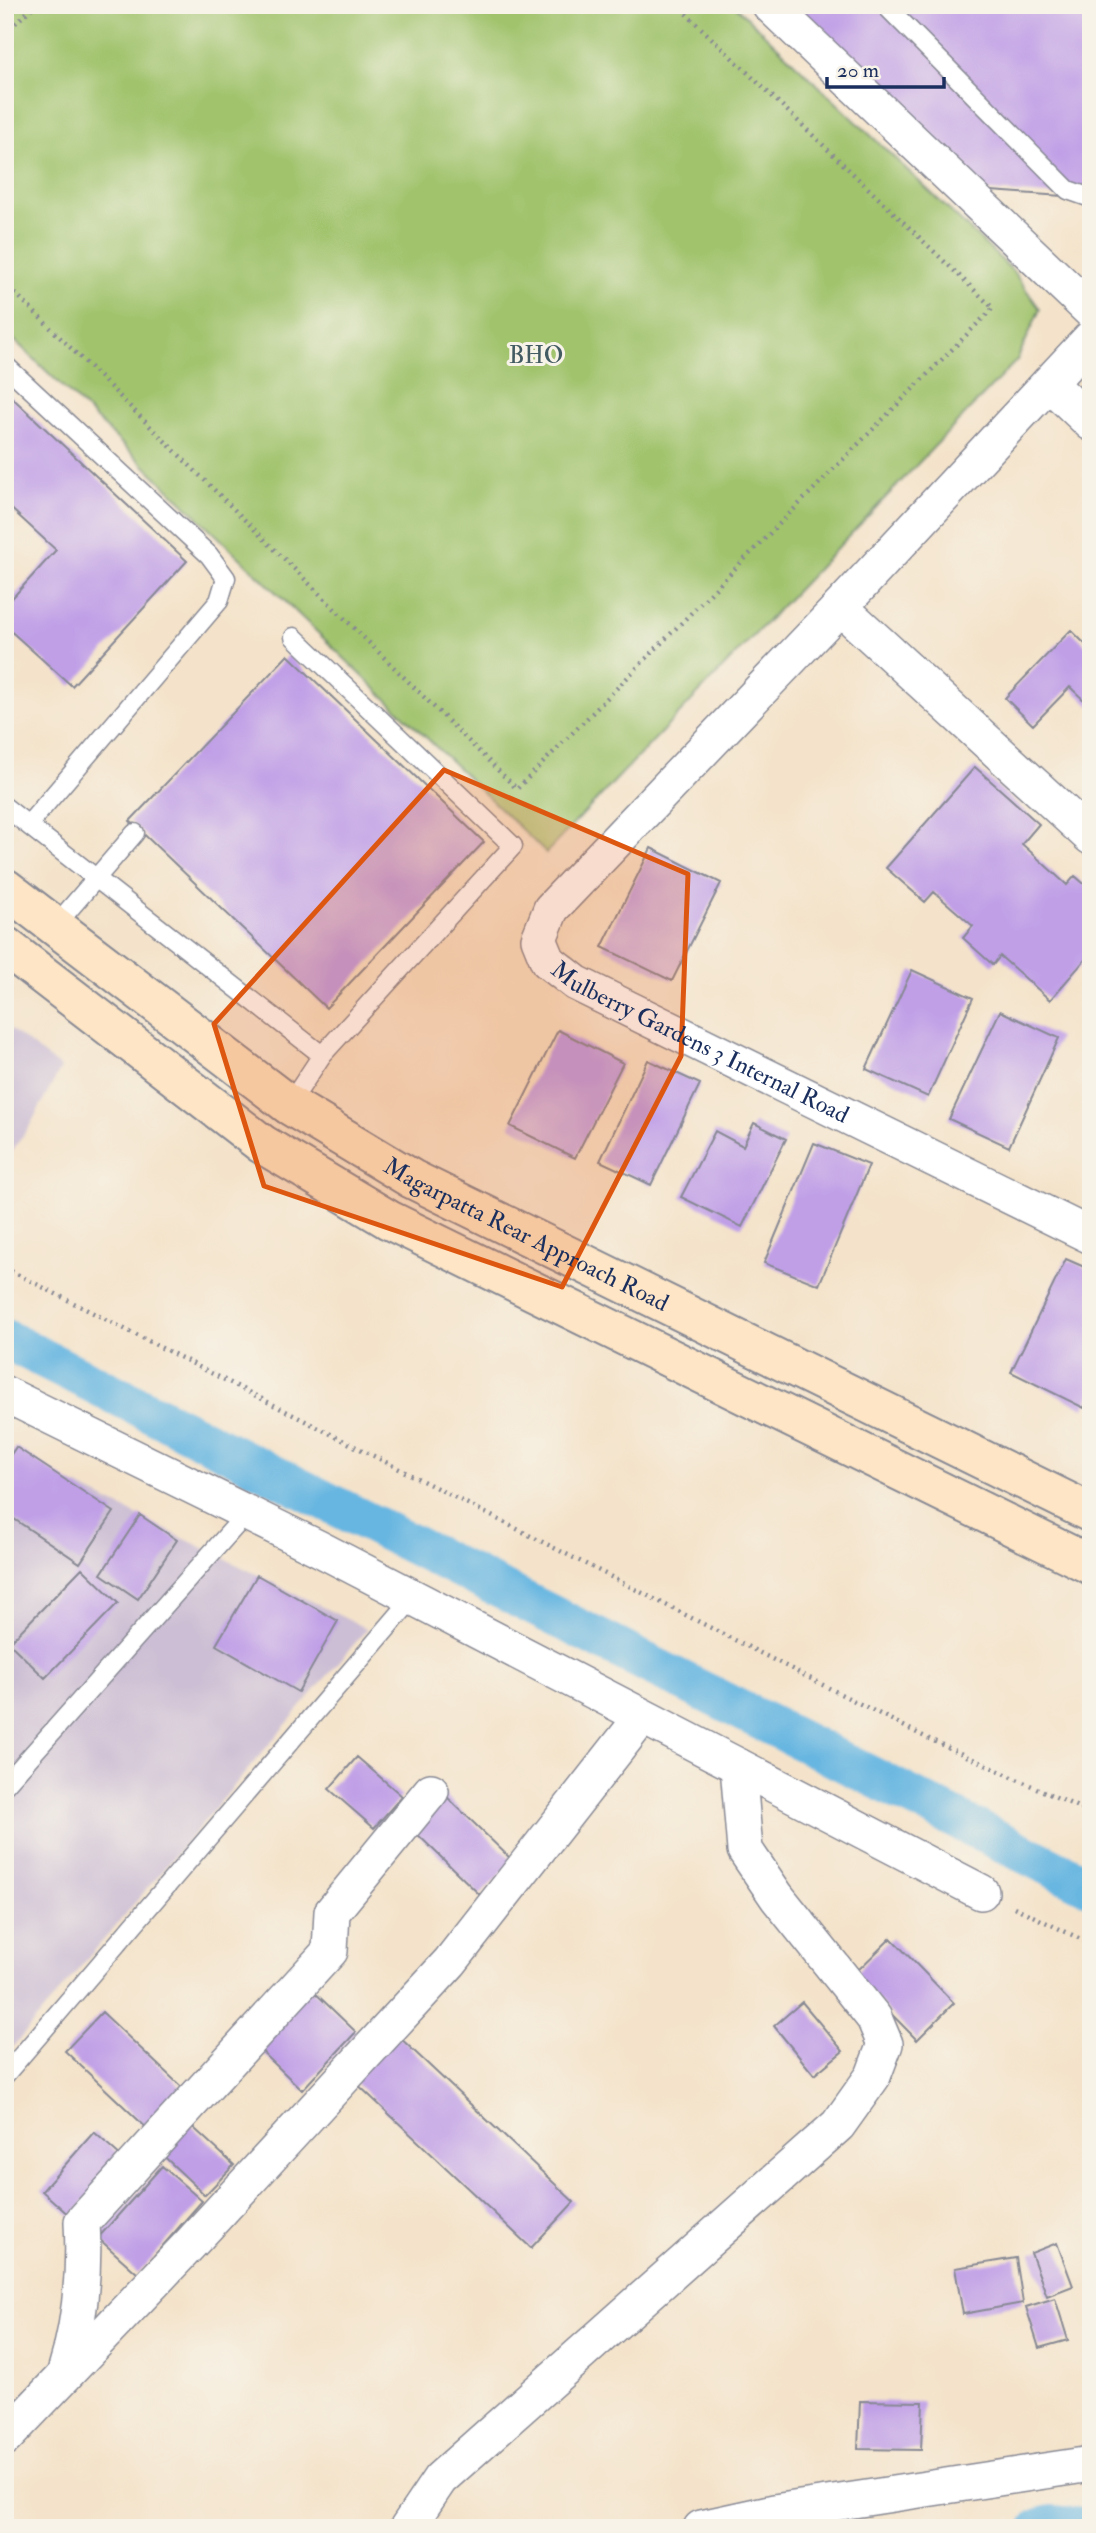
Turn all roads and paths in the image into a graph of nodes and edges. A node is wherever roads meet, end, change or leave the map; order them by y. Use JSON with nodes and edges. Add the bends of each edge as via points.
{"nodes":[{"id":1,"x":36,"y":5,"type":"edge"},
{"id":2,"x":677,"y":5,"type":"edge"},
{"id":3,"x":770,"y":5,"type":"edge"},
{"id":4,"x":885,"y":5,"type":"edge"},
{"id":5,"x":5,"y":33,"type":"edge"},
{"id":6,"x":1091,"y":198,"type":"edge"},
{"id":7,"x":5,"y":283,"type":"edge"},
{"id":8,"x":1091,"y":311,"type":"edge"},
{"id":9,"x":1091,"y":338,"type":"edge"},
{"id":10,"x":5,"y":365,"type":"edge"},
{"id":11,"x":1049,"y":383,"type":"junction"},
{"id":12,"x":1091,"y":423,"type":"edge"},
{"id":13,"x":840,"y":607,"type":"junction"},
{"id":14,"x":294,"y":637,"type":"dead end"},
{"id":15,"x":5,"y":807,"type":"edge"},
{"id":16,"x":28,"y":825,"type":"junction"},
{"id":17,"x":135,"y":833,"type":"dead end"},
{"id":18,"x":1091,"y":837,"type":"edge"},
{"id":19,"x":96,"y":877,"type":"junction"},
{"id":20,"x":5,"y":888,"type":"edge"},
{"id":21,"x":55,"y":926,"type":"junction"},
{"id":22,"x":5,"y":946,"type":"edge"},
{"id":23,"x":322,"y":1055,"type":"junction"},
{"id":24,"x":289,"y":1105,"type":"junction"},
{"id":25,"x":1091,"y":1236,"type":"edge"},
{"id":26,"x":5,"y":1268,"type":"edge"},
{"id":27,"x":5,"y":1394,"type":"edge"},
{"id":28,"x":247,"y":1513,"type":"junction"},
{"id":29,"x":1091,"y":1513,"type":"edge"},
{"id":30,"x":1091,"y":1565,"type":"edge"},
{"id":31,"x":413,"y":1598,"type":"junction"},
{"id":32,"x":642,"y":1717,"type":"junction"},
{"id":33,"x":738,"y":1766,"type":"junction"},
{"id":34,"x":5,"y":1785,"type":"edge"},
{"id":35,"x":431,"y":1791,"type":"dead end"},
{"id":36,"x":1091,"y":1813,"type":"edge"},
{"id":37,"x":981,"y":1892,"type":"joint"},
{"id":38,"x":1091,"y":1944,"type":"edge"},
{"id":39,"x":5,"y":2075,"type":"edge"},
{"id":40,"x":63,"y":2379,"type":"junction"},
{"id":41,"x":5,"y":2438,"type":"edge"},
{"id":42,"x":1091,"y":2463,"type":"edge"},
{"id":43,"x":407,"y":2528,"type":"edge"},
{"id":44,"x":701,"y":2528,"type":"edge"}],
"edges":[{"from":1,"to":5,"type":"path"},
{"from":2,"to":7,"type":"path","via":[[993,308],[517,789]]},
{"from":3,"to":8,"type":"street"},
{"from":4,"to":6,"type":"lane","via":[[1068,190]]},
{"from":9,"to":11,"type":"street","name":"Mulberry Gardens 3 Internal Road"},
{"from":10,"to":16,"type":"lane","via":[[209,555],[226,578],[219,601]]},
{"from":11,"to":12,"type":"street"},
{"from":11,"to":13,"type":"street","name":"Mulberry Gardens 3 Internal Road"},
{"from":13,"to":18,"type":"street"},
{"from":13,"to":25,"type":"street","name":"Mulberry Gardens 3 Internal Road","via":[[551,909],[540,939],[548,961],[576,983]]},
{"from":14,"to":23,"type":"lane","via":[[513,846]]},
{"from":15,"to":16,"type":"lane"},
{"from":16,"to":19,"type":"lane"},
{"from":17,"to":19,"type":"lane"},
{"from":19,"to":21,"type":"lane"},
{"from":19,"to":23,"type":"lane"},
{"from":20,"to":21,"type":"street","name":"Magarpatta Rear Approach Road"},
{"from":21,"to":24,"type":"street","name":"Magarpatta Rear Approach Road"},
{"from":22,"to":30,"type":"street","name":"Magarpatta Rear Approach Road","via":[[262,1144],[389,1220]]},
{"from":23,"to":24,"type":"lane"},
{"from":24,"to":29,"type":"street","name":"Magarpatta Rear Approach Road","via":[[412,1179]]},
{"from":26,"to":36,"type":"path","via":[[927,1738]]},
{"from":27,"to":28,"type":"street"},
{"from":28,"to":31,"type":"street"},
{"from":28,"to":34,"type":"lane"},
{"from":31,"to":32,"type":"street"},
{"from":31,"to":39,"type":"lane"},
{"from":32,"to":33,"type":"street"},
{"from":32,"to":40,"type":"street","via":[[450,1962]]},
{"from":33,"to":37,"type":"street"},
{"from":33,"to":43,"type":"street","via":[[745,1850],[777,1898],[874,2018],[885,2044],[873,2076],[838,2125],[440,2479]]},
{"from":35,"to":40,"type":"street","via":[[332,1912],[330,1951],[82,2222],[85,2266],[76,2337]]},
{"from":37,"to":38,"type":"path"},
{"from":40,"to":41,"type":"street"},
{"from":42,"to":44,"type":"street","via":[[774,2512]]}]}
